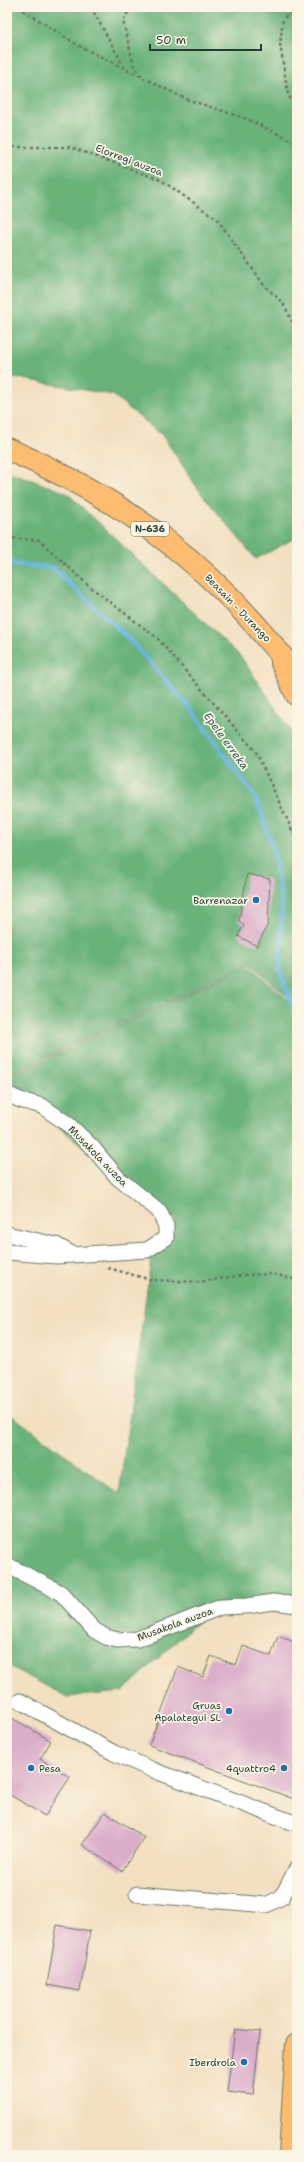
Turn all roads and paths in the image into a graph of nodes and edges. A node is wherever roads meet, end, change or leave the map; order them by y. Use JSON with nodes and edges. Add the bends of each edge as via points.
{"nodes":[{"id":1,"x":18,"y":7,"type":"edge"},
{"id":2,"x":91,"y":7,"type":"edge"},
{"id":3,"x":131,"y":7,"type":"edge"},
{"id":4,"x":295,"y":7,"type":"edge"},
{"id":5,"x":124,"y":68,"type":"junction"},
{"id":6,"x":142,"y":77,"type":"junction"},
{"id":7,"x":297,"y":111,"type":"edge"},
{"id":8,"x":297,"y":143,"type":"edge"},
{"id":9,"x":7,"y":148,"type":"edge"},
{"id":10,"x":297,"y":331,"type":"edge"},
{"id":11,"x":7,"y":449,"type":"edge"},
{"id":12,"x":7,"y":538,"type":"edge"},
{"id":13,"x":271,"y":641,"type":"junction"},
{"id":14,"x":297,"y":667,"type":"edge"},
{"id":15,"x":297,"y":676,"type":"edge"},
{"id":16,"x":297,"y":695,"type":"edge"},
{"id":17,"x":297,"y":841,"type":"edge"},
{"id":18,"x":7,"y":1094,"type":"edge"},
{"id":19,"x":7,"y":1234,"type":"edge"},
{"id":20,"x":7,"y":1252,"type":"edge"},
{"id":21,"x":72,"y":1254,"type":"junction"},
{"id":22,"x":106,"y":1267,"type":"dead end"},
{"id":23,"x":297,"y":1280,"type":"edge"},
{"id":24,"x":7,"y":1565,"type":"edge"},
{"id":25,"x":297,"y":1605,"type":"edge"},
{"id":26,"x":20,"y":1701,"type":"dead end"},
{"id":27,"x":297,"y":1824,"type":"edge"},
{"id":28,"x":297,"y":1868,"type":"edge"},
{"id":29,"x":136,"y":1894,"type":"dead end"},
{"id":30,"x":297,"y":2045,"type":"edge"},
{"id":31,"x":290,"y":2155,"type":"edge"}],
"edges":[{"from":1,"to":5,"type":"path","via":[[81,47]]},
{"from":2,"to":5,"type":"path"},
{"from":3,"to":6,"type":"path","via":[[123,21],[134,66]]},
{"from":4,"to":7,"type":"path","via":[[283,19],[280,44],[288,94]]},
{"from":5,"to":6,"type":"path"},
{"from":6,"to":8,"type":"path","via":[[186,100],[247,118]]},
{"from":9,"to":10,"type":"path","name":"Elorregi auzoa","via":[[70,147],[161,180],[217,219],[264,285],[283,303]]},
{"from":11,"to":13,"type":"main road","name":"Beasain - Durango","number":"N-636","via":[[69,478],[110,501],[168,541],[221,587]]},
{"from":12,"to":17,"type":"path","via":[[39,540],[90,586],[157,638],[256,752]]},
{"from":13,"to":14,"type":"main road"},
{"from":13,"to":15,"type":"main road","name":"Beasain - Durango","number":"N-636"},
{"from":13,"to":16,"type":"main road"},
{"from":18,"to":21,"type":"street","name":"Musakola auzoa","via":[[42,1106],[69,1125],[118,1178],[159,1211],[166,1226],[166,1238],[148,1250]]},
{"from":19,"to":21,"type":"street","via":[[56,1245]]},
{"from":20,"to":21,"type":"street","name":"Musakola auzoa","via":[[57,1256]]},
{"from":22,"to":23,"type":"path","via":[[152,1280],[199,1282],[244,1275],[273,1274]]},
{"from":24,"to":25,"type":"street","name":"Musakola auzoa","via":[[61,1593],[94,1630],[118,1640],[138,1638],[221,1607],[273,1602]]},
{"from":26,"to":27,"type":"street","via":[[114,1753]]},
{"from":28,"to":29,"type":"street","via":[[282,1897],[266,1905]]},
{"from":30,"to":31,"type":"main road"}]}
